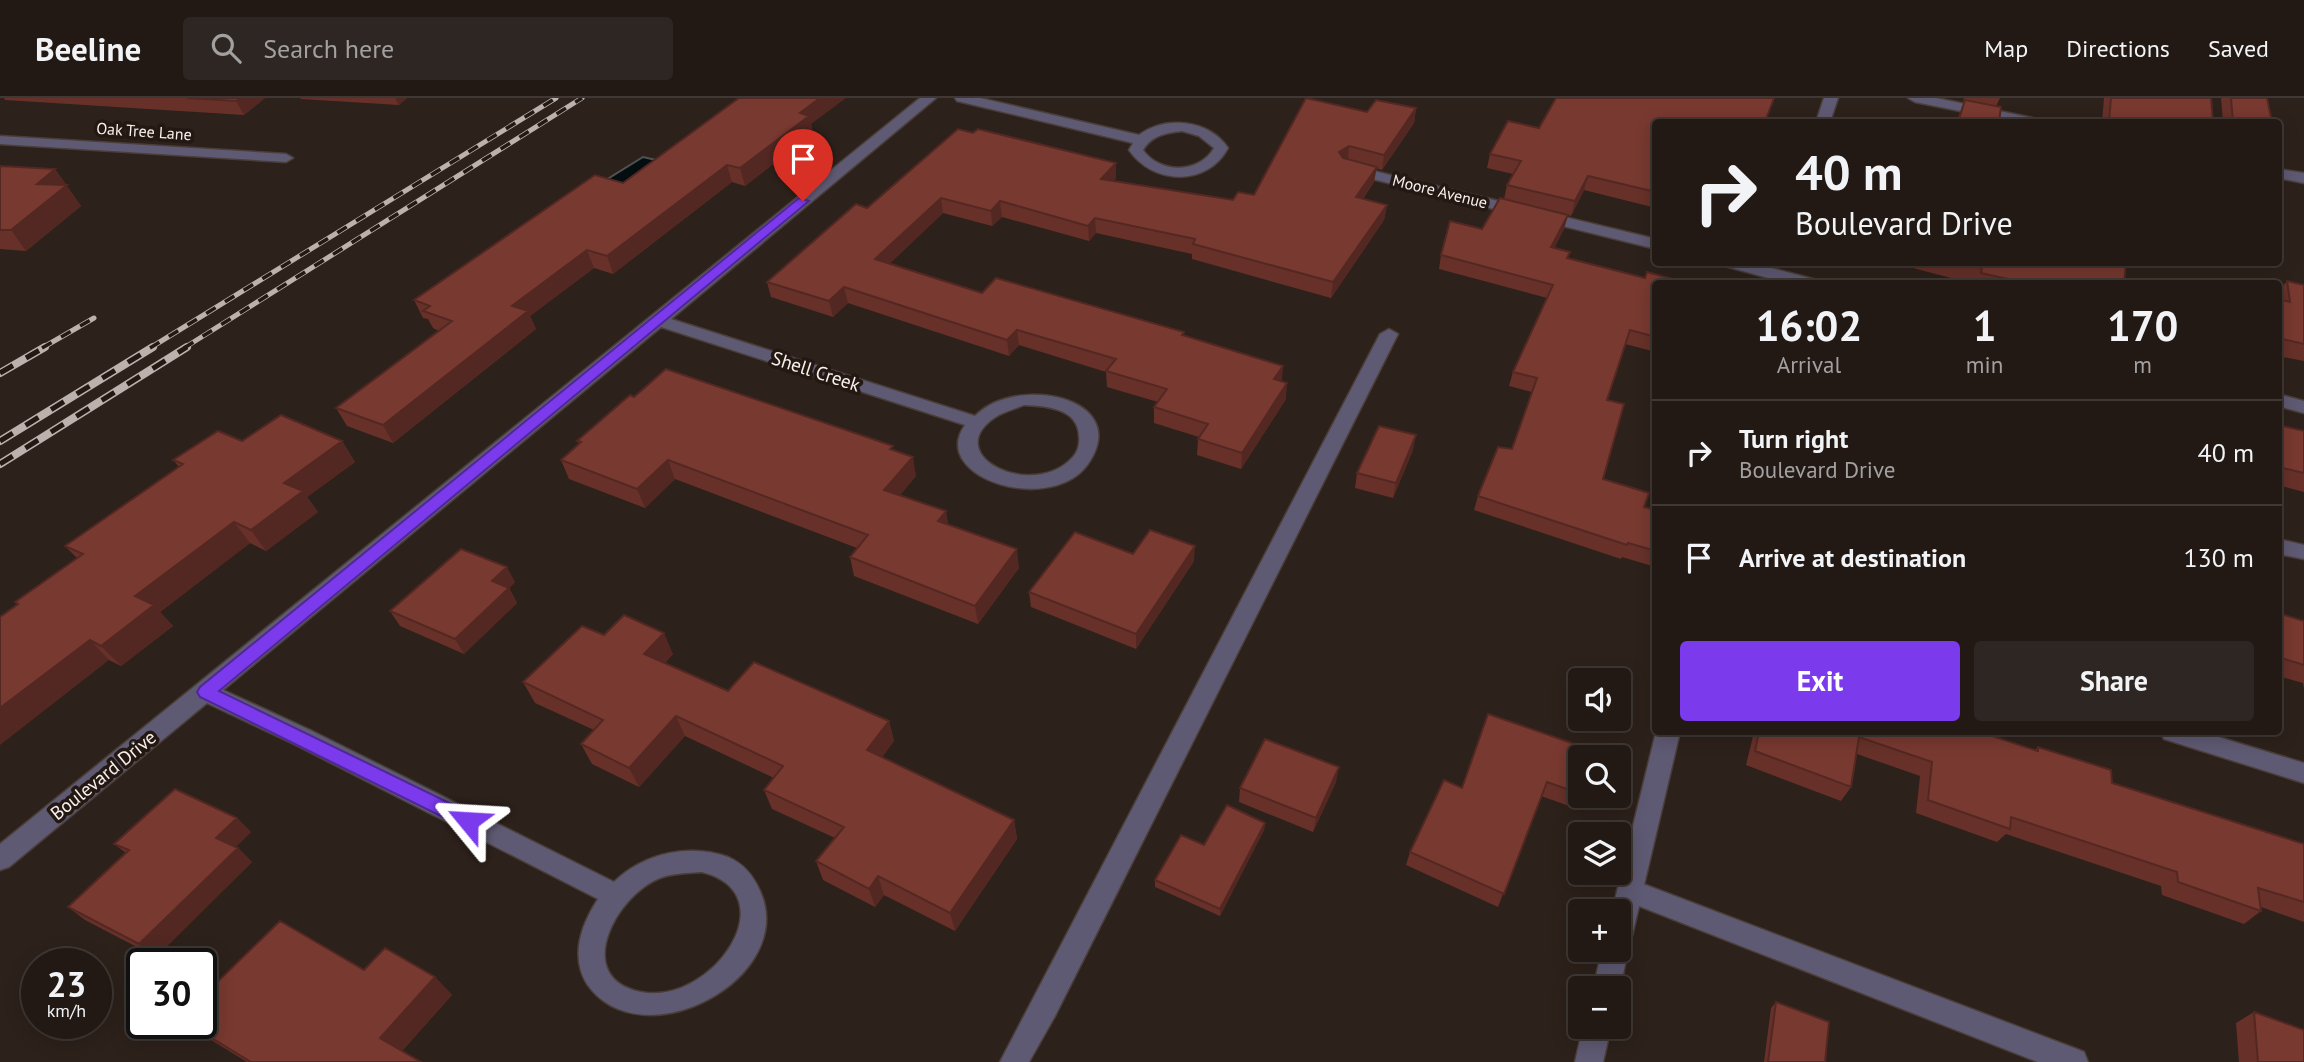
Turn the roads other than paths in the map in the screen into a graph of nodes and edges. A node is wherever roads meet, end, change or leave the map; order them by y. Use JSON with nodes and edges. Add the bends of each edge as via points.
{"nodes":[{"id":1,"x":929,"y":98,"type":"edge"},
{"id":2,"x":962,"y":98,"type":"edge"},
{"id":3,"x":1831,"y":98,"type":"edge"},
{"id":4,"x":1915,"y":98,"type":"edge"},
{"id":5,"x":1825,"y":119,"type":"edge"},
{"id":6,"x":2018,"y":119,"type":"edge"},
{"id":7,"x":0,"y":140,"type":"edge"},
{"id":8,"x":1140,"y":140,"type":"junction"},
{"id":9,"x":286,"y":158,"type":"dead end"},
{"id":10,"x":1347,"y":168,"type":"edge"},
{"id":11,"x":2282,"y":174,"type":"edge"},
{"id":12,"x":2304,"y":178,"type":"edge"},
{"id":13,"x":1652,"y":243,"type":"edge"},
{"id":14,"x":1745,"y":266,"type":"edge"},
{"id":15,"x":1782,"y":274,"type":"edge"},
{"id":16,"x":1799,"y":280,"type":"edge"},
{"id":17,"x":656,"y":320,"type":"junction"},
{"id":18,"x":1389,"y":334,"type":"dead end"},
{"id":19,"x":2282,"y":401,"type":"edge"},
{"id":20,"x":2304,"y":407,"type":"edge"},
{"id":21,"x":975,"y":422,"type":"junction"},
{"id":22,"x":2282,"y":547,"type":"edge"},
{"id":23,"x":2304,"y":552,"type":"edge"},
{"id":24,"x":206,"y":692,"type":"junction"},
{"id":25,"x":1667,"y":735,"type":"edge"},
{"id":26,"x":2182,"y":735,"type":"edge"},
{"id":27,"x":2304,"y":773,"type":"edge"},
{"id":28,"x":0,"y":859,"type":"edge"},
{"id":29,"x":1630,"y":891,"type":"junction"},
{"id":30,"x":615,"y":895,"type":"junction"},
{"id":31,"x":1628,"y":899,"type":"edge"},
{"id":32,"x":1594,"y":1039,"type":"edge"},
{"id":33,"x":1014,"y":1062,"type":"edge"},
{"id":34,"x":1589,"y":1062,"type":"edge"},
{"id":35,"x":2074,"y":1062,"type":"edge"}],
"edges":[{"from":1,"to":17,"type":"street","name":"Boulevard Drive"},
{"from":2,"to":8,"type":"street"},
{"from":3,"to":5,"type":"street"},
{"from":4,"to":6,"type":"street"},
{"from":7,"to":9,"type":"street","name":"Oak Tree Lane"},
{"from":8,"to":8,"type":"street","via":[[1136,150],[1140,159],[1167,171],[1206,167],[1218,158],[1221,148],[1215,138],[1182,127]]},
{"from":10,"to":13,"type":"street","name":"Moore Avenue"},
{"from":11,"to":12,"type":"street"},
{"from":14,"to":15,"type":"street"},
{"from":15,"to":16,"type":"street"},
{"from":17,"to":21,"type":"street","name":"Shell Creek"},
{"from":17,"to":24,"type":"street","name":"Boulevard Drive"},
{"from":18,"to":33,"type":"street"},
{"from":19,"to":20,"type":"street"},
{"from":21,"to":21,"type":"street","via":[[967,438],[968,454],[981,470],[1002,480],[1027,483],[1055,477],[1087,453],[1091,436],[1083,418],[1067,406],[1046,400],[1022,399],[997,406]]},
{"from":22,"to":23,"type":"street"},
{"from":24,"to":28,"type":"street","name":"Boulevard Drive"},
{"from":24,"to":30,"type":"street"},
{"from":25,"to":29,"type":"street"},
{"from":26,"to":27,"type":"street"},
{"from":29,"to":31,"type":"street"},
{"from":29,"to":35,"type":"street"},
{"from":30,"to":30,"type":"street","via":[[597,922],[590,951],[596,978],[615,998],[643,1007],[676,1005],[708,990],[734,968],[750,940],[754,911],[746,886],[728,869],[702,860],[672,862],[642,874]]},
{"from":32,"to":34,"type":"street"}]}
